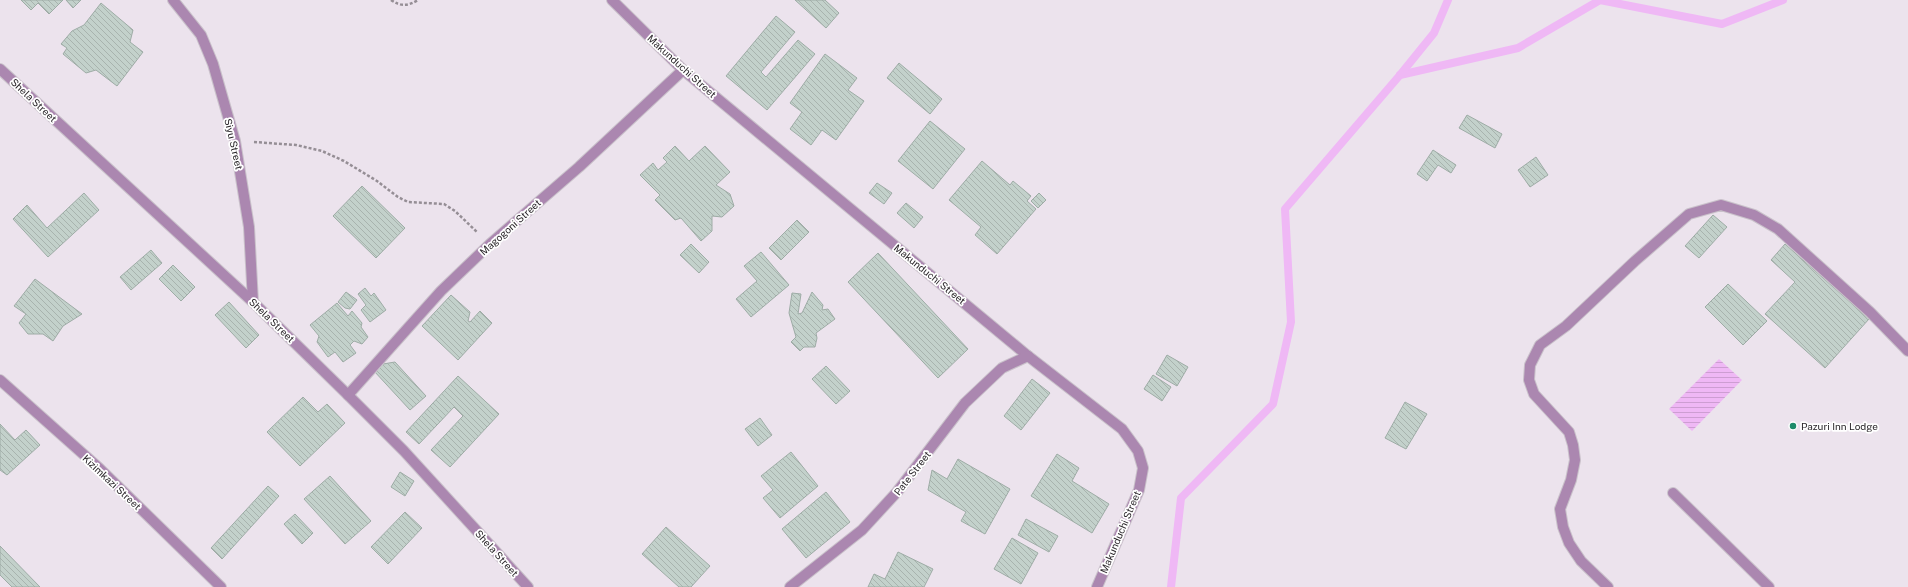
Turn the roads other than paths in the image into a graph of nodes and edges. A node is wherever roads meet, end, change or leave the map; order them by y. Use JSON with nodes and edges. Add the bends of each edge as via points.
{"nodes":[{"id":1,"x":173,"y":0,"type":"edge"},
{"id":2,"x":612,"y":0,"type":"edge"},
{"id":3,"x":0,"y":69,"type":"edge"},
{"id":4,"x":683,"y":70,"type":"junction"},
{"id":5,"x":253,"y":302,"type":"junction"},
{"id":6,"x":1908,"y":350,"type":"edge"},
{"id":7,"x":1028,"y":356,"type":"junction"},
{"id":8,"x":0,"y":380,"type":"edge"},
{"id":9,"x":348,"y":395,"type":"junction"},
{"id":10,"x":1673,"y":493,"type":"dead end"},
{"id":11,"x":221,"y":587,"type":"edge"},
{"id":12,"x":528,"y":587,"type":"edge"},
{"id":13,"x":790,"y":587,"type":"edge"},
{"id":14,"x":1096,"y":587,"type":"edge"},
{"id":15,"x":1608,"y":587,"type":"edge"},
{"id":16,"x":1769,"y":587,"type":"edge"}],
"edges":[{"from":1,"to":5,"type":"street","name":"Siyu Street","via":[[201,35],[213,64],[235,141],[249,227]]},
{"from":2,"to":4,"type":"street","name":"Makunduchi Street"},
{"from":3,"to":5,"type":"street","name":"Shela Street"},
{"from":4,"to":7,"type":"street","name":"Makunduchi Street"},
{"from":4,"to":9,"type":"street","name":"Magogoni Street","via":[[441,291]]},
{"from":5,"to":9,"type":"street","name":"Shela Street"},
{"from":6,"to":15,"type":"street","via":[[1778,229],[1754,215],[1721,205],[1689,214],[1634,261],[1566,326],[1540,345],[1530,365],[1529,380],[1534,394],[1569,432],[1573,445],[1575,460],[1571,480],[1560,509],[1563,527],[1581,561]]},
{"from":7,"to":13,"type":"street","name":"Pate Street","via":[[1002,368],[965,403],[897,492],[862,530]]},
{"from":7,"to":14,"type":"street","name":"Makunduchi Street","via":[[1105,414],[1122,429],[1138,451],[1143,468],[1139,490]]},
{"from":8,"to":11,"type":"street","name":"Kizimkazi Street","via":[[100,469]]},
{"from":9,"to":12,"type":"street","name":"Shela Street","via":[[404,451]]},
{"from":10,"to":16,"type":"street"}]}
